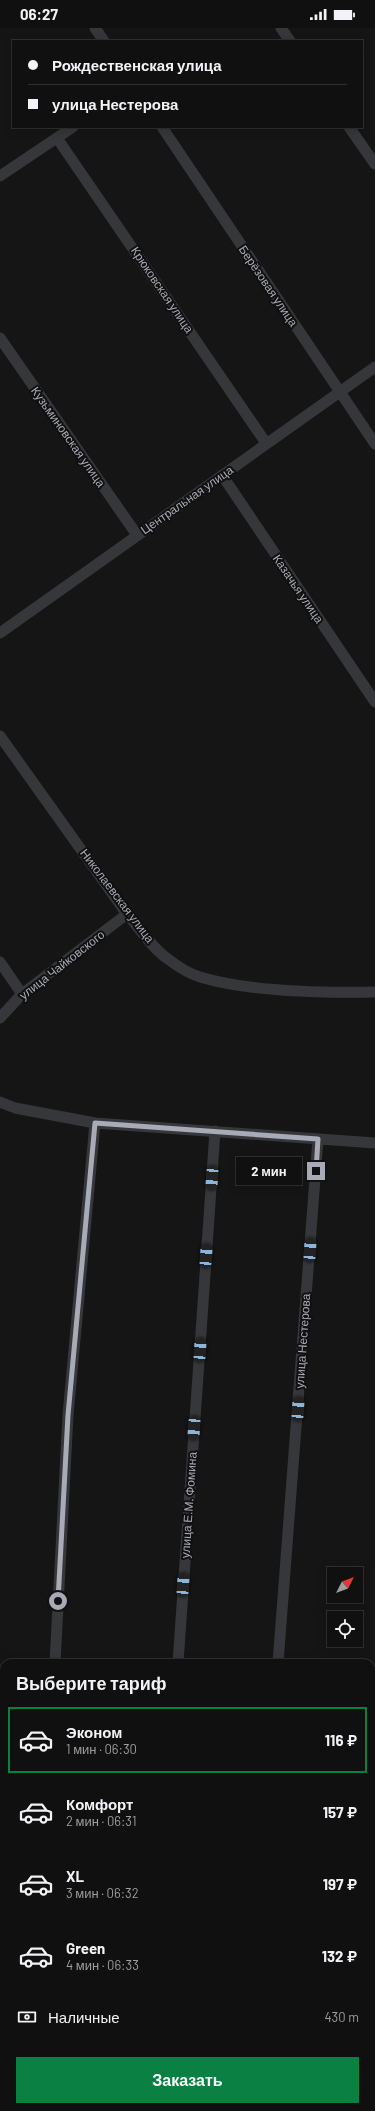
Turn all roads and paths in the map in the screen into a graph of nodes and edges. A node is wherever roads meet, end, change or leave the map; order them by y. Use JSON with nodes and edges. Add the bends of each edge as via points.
{"nodes":[{"id":1,"x":95,"y":28,"type":"edge"},
{"id":2,"x":281,"y":28,"type":"edge"},
{"id":3,"x":103,"y":40,"type":"edge"},
{"id":4,"x":289,"y":40,"type":"edge"},
{"id":5,"x":72,"y":128,"type":"edge"},
{"id":6,"x":163,"y":128,"type":"edge"},
{"id":7,"x":350,"y":128,"type":"edge"},
{"id":8,"x":57,"y":138,"type":"junction"},
{"id":9,"x":375,"y":164,"type":"edge"},
{"id":10,"x":0,"y":176,"type":"edge"},
{"id":11,"x":0,"y":338,"type":"edge"},
{"id":12,"x":375,"y":367,"type":"edge"},
{"id":13,"x":338,"y":392,"type":"junction"},
{"id":14,"x":266,"y":443,"type":"junction"},
{"id":15,"x":375,"y":444,"type":"edge"},
{"id":16,"x":222,"y":476,"type":"junction"},
{"id":17,"x":137,"y":535,"type":"junction"},
{"id":18,"x":1,"y":631,"type":"edge"},
{"id":19,"x":375,"y":702,"type":"edge"},
{"id":20,"x":0,"y":736,"type":"edge"},
{"id":21,"x":127,"y":914,"type":"junction"},
{"id":22,"x":0,"y":962,"type":"edge"},
{"id":23,"x":375,"y":992,"type":"edge"},
{"id":24,"x":22,"y":994,"type":"junction"},
{"id":25,"x":0,"y":1018,"type":"edge"},
{"id":26,"x":0,"y":1102,"type":"edge"},
{"id":27,"x":95,"y":1123,"type":"junction"},
{"id":28,"x":215,"y":1132,"type":"junction"},
{"id":29,"x":318,"y":1139,"type":"junction"},
{"id":30,"x":375,"y":1143,"type":"edge"},
{"id":31,"x":55,"y":1659,"type":"edge"},
{"id":32,"x":178,"y":1659,"type":"edge"},
{"id":33,"x":278,"y":1659,"type":"edge"}],
"edges":[{"from":1,"to":3,"type":"street"},
{"from":2,"to":4,"type":"street"},
{"from":5,"to":8,"type":"street"},
{"from":6,"to":13,"type":"street","name":"Берёзовая улица"},
{"from":7,"to":9,"type":"street"},
{"from":8,"to":10,"type":"street"},
{"from":8,"to":14,"type":"street","name":"Крюковская улица"},
{"from":11,"to":17,"type":"street","name":"Кузьминовская улица"},
{"from":12,"to":13,"type":"street","name":"Центральная улица"},
{"from":13,"to":14,"type":"street","name":"Центральная улица"},
{"from":13,"to":15,"type":"street","name":"Берёзовая улица"},
{"from":14,"to":16,"type":"street","name":"Центральная улица"},
{"from":16,"to":17,"type":"street","name":"Центральная улица"},
{"from":16,"to":19,"type":"street","name":"Казачья улица"},
{"from":17,"to":18,"type":"street","name":"Центральная улица"},
{"from":20,"to":21,"type":"street","name":"Николаевская улица"},
{"from":21,"to":23,"type":"street","name":"Николаевская улица","via":[[168,959],[198,976],[244,986]]},
{"from":21,"to":24,"type":"street","name":"улица Чайковского"},
{"from":22,"to":24,"type":"street"},
{"from":24,"to":25,"type":"street","name":"улица Чайковского"},
{"from":26,"to":27,"type":"street","via":[[15,1108]]},
{"from":27,"to":28,"type":"street"},
{"from":27,"to":31,"type":"street","via":[[68,1415]]},
{"from":28,"to":29,"type":"street"},
{"from":28,"to":32,"type":"street","name":"улица Е.М. Фомина"},
{"from":29,"to":30,"type":"street"},
{"from":29,"to":33,"type":"street","name":"улица Нестерова"}]}
